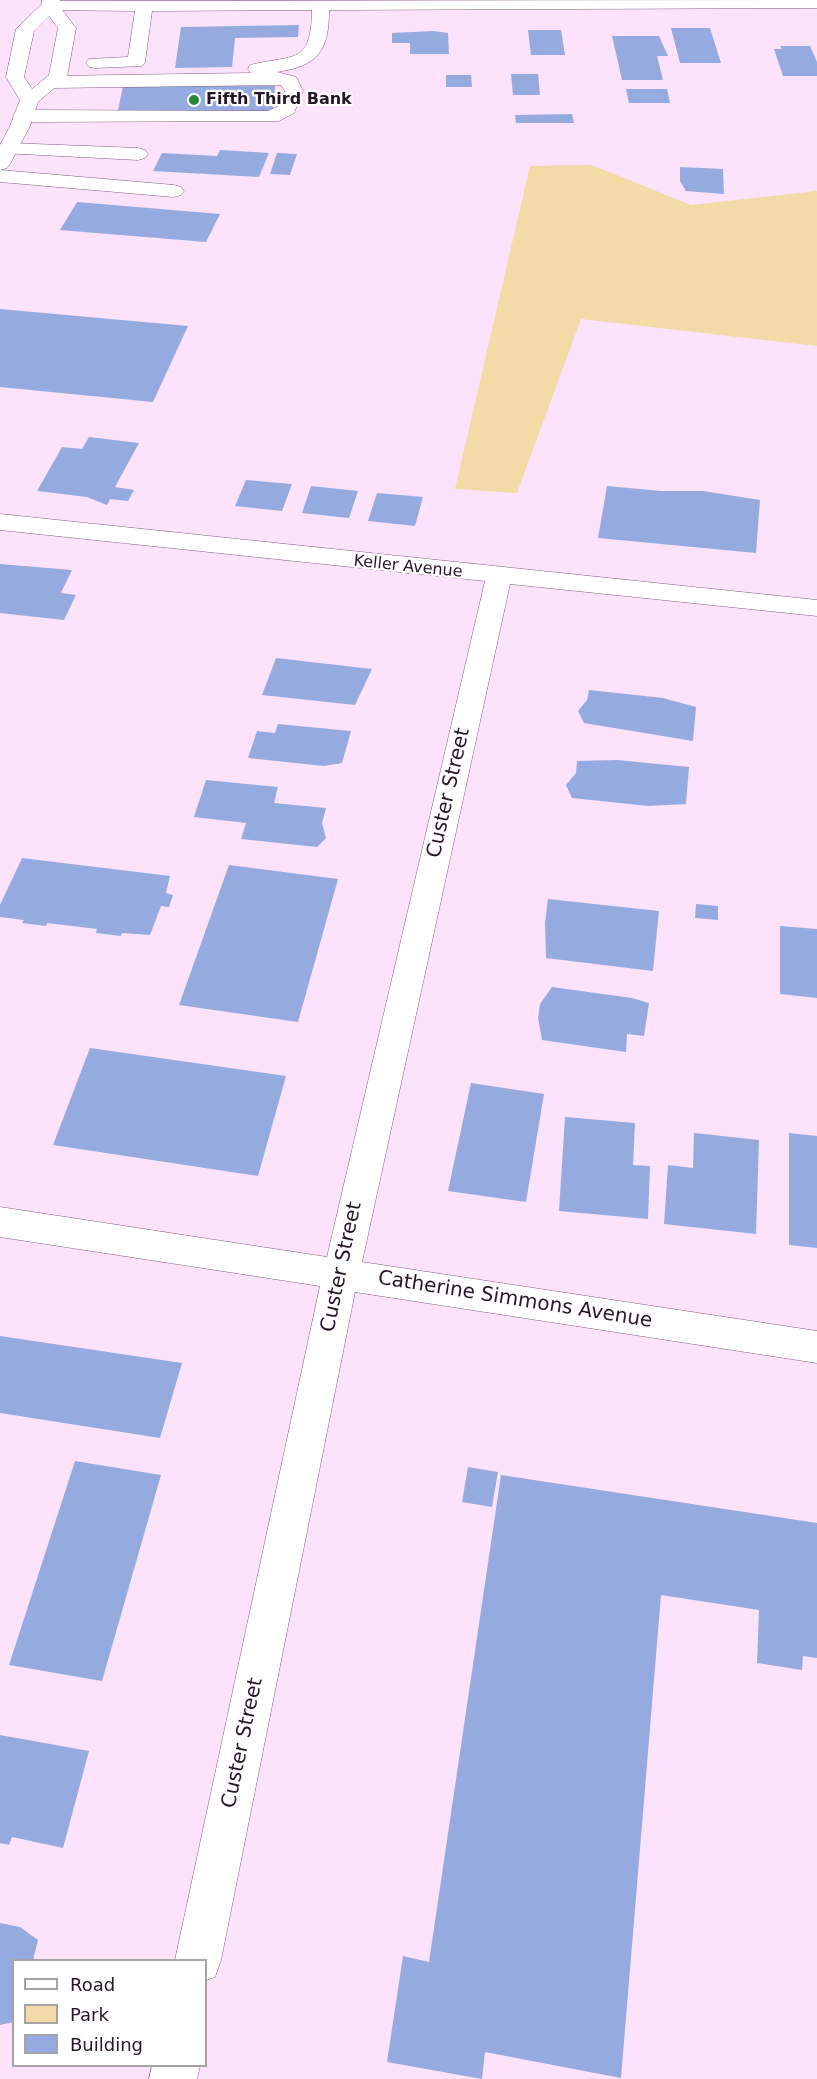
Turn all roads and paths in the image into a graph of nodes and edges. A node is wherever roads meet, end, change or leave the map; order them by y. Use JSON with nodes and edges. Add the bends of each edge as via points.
{"nodes":[{"id":1,"x":51,"y":3,"type":"edge"},
{"id":2,"x":817,"y":3,"type":"edge"},
{"id":3,"x":144,"y":6,"type":"junction"},
{"id":4,"x":321,"y":6,"type":"junction"},
{"id":5,"x":136,"y":62,"type":"junction"},
{"id":6,"x":61,"y":64,"type":"junction"},
{"id":7,"x":52,"y":82,"type":"junction"},
{"id":8,"x":26,"y":108,"type":"junction"},
{"id":9,"x":138,"y":154,"type":"dead end"},
{"id":10,"x":4,"y":156,"type":"edge"},
{"id":11,"x":0,"y":176,"type":"edge"},
{"id":12,"x":174,"y":191,"type":"dead end"},
{"id":13,"x":0,"y":522,"type":"edge"},
{"id":14,"x":499,"y":576,"type":"junction"},
{"id":15,"x":817,"y":608,"type":"edge"},
{"id":16,"x":0,"y":1222,"type":"edge"},
{"id":17,"x":340,"y":1273,"type":"junction"},
{"id":18,"x":817,"y":1347,"type":"edge"},
{"id":19,"x":198,"y":1959,"type":"edge"}],
"edges":[{"from":1,"to":3,"type":"street"},
{"from":1,"to":6,"type":"street","via":[[67,28]]},
{"from":1,"to":8,"type":"street","via":[[25,29],[15,77]]},
{"from":2,"to":4,"type":"street"},
{"from":3,"to":4,"type":"street"},
{"from":3,"to":5,"type":"street"},
{"from":4,"to":5,"type":"street","via":[[317,44],[290,64],[276,68],[144,71]]},
{"from":5,"to":6,"type":"street"},
{"from":6,"to":7,"type":"street","via":[[58,77]]},
{"from":7,"to":8,"type":"street"},
{"from":7,"to":8,"type":"street","via":[[280,78],[289,81],[294,91],[287,109],[272,117]]},
{"from":8,"to":10,"type":"street"},
{"from":9,"to":10,"type":"street"},
{"from":11,"to":12,"type":"street"},
{"from":13,"to":14,"type":"street","name":"Keller Avenue"},
{"from":14,"to":15,"type":"street","name":"Keller Avenue"},
{"from":14,"to":17,"type":"street","name":"Custer Street"},
{"from":16,"to":17,"type":"street","name":"Catherine Simmons Avenue"},
{"from":17,"to":18,"type":"street","name":"Catherine Simmons Avenue"},
{"from":17,"to":19,"type":"street","name":"Custer Street"}]}
